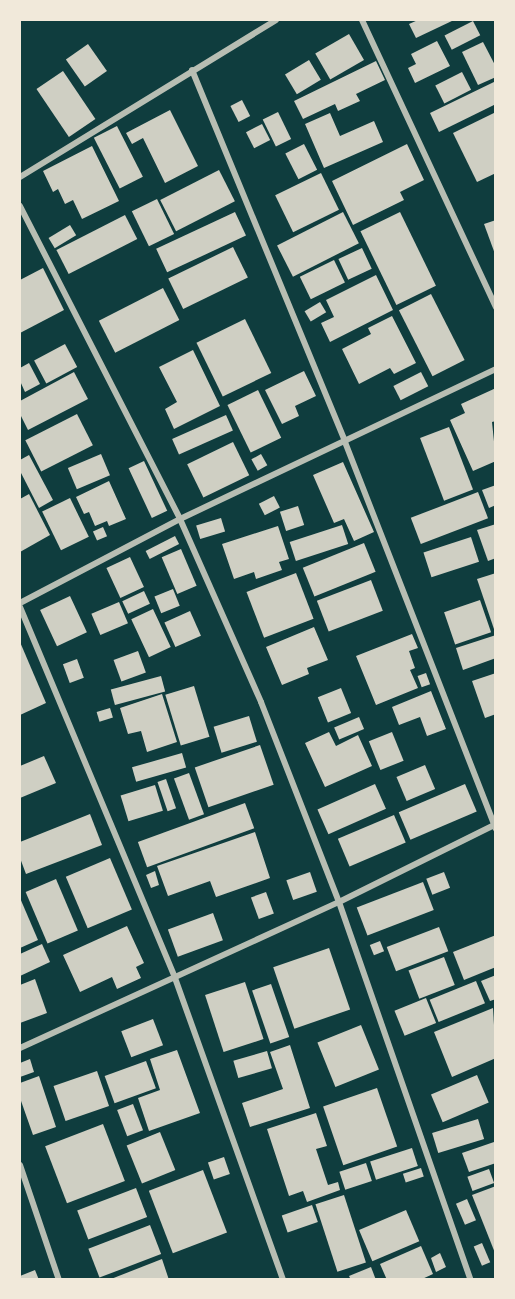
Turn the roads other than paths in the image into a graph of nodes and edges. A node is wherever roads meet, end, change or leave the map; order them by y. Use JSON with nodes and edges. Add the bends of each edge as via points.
{"nodes":[{"id":1,"x":276,"y":20,"type":"edge"},
{"id":2,"x":362,"y":20,"type":"edge"},
{"id":3,"x":192,"y":70,"type":"junction"},
{"id":4,"x":20,"y":177,"type":"edge"},
{"id":5,"x":20,"y":206,"type":"edge"},
{"id":6,"x":495,"y":307,"type":"edge"},
{"id":7,"x":495,"y":369,"type":"edge"},
{"id":8,"x":345,"y":442,"type":"junction"},
{"id":9,"x":180,"y":519,"type":"junction"},
{"id":10,"x":20,"y":605,"type":"edge"},
{"id":11,"x":495,"y":826,"type":"edge"},
{"id":12,"x":339,"y":902,"type":"junction"},
{"id":13,"x":175,"y":978,"type":"junction"},
{"id":14,"x":20,"y":1048,"type":"edge"},
{"id":15,"x":20,"y":1165,"type":"edge"},
{"id":16,"x":59,"y":1280,"type":"edge"},
{"id":17,"x":283,"y":1280,"type":"edge"},
{"id":18,"x":471,"y":1280,"type":"edge"}],
"edges":[{"from":1,"to":3,"type":"street"},
{"from":2,"to":6,"type":"street"},
{"from":3,"to":4,"type":"street"},
{"from":3,"to":8,"type":"street"},
{"from":5,"to":9,"type":"street"},
{"from":7,"to":8,"type":"street"},
{"from":8,"to":9,"type":"street"},
{"from":8,"to":11,"type":"street"},
{"from":9,"to":10,"type":"street"},
{"from":9,"to":12,"type":"street","via":[[261,702]]},
{"from":10,"to":13,"type":"street"},
{"from":11,"to":12,"type":"street"},
{"from":12,"to":13,"type":"street"},
{"from":12,"to":18,"type":"street"},
{"from":13,"to":14,"type":"street"},
{"from":13,"to":17,"type":"street"},
{"from":15,"to":16,"type":"street"}]}
